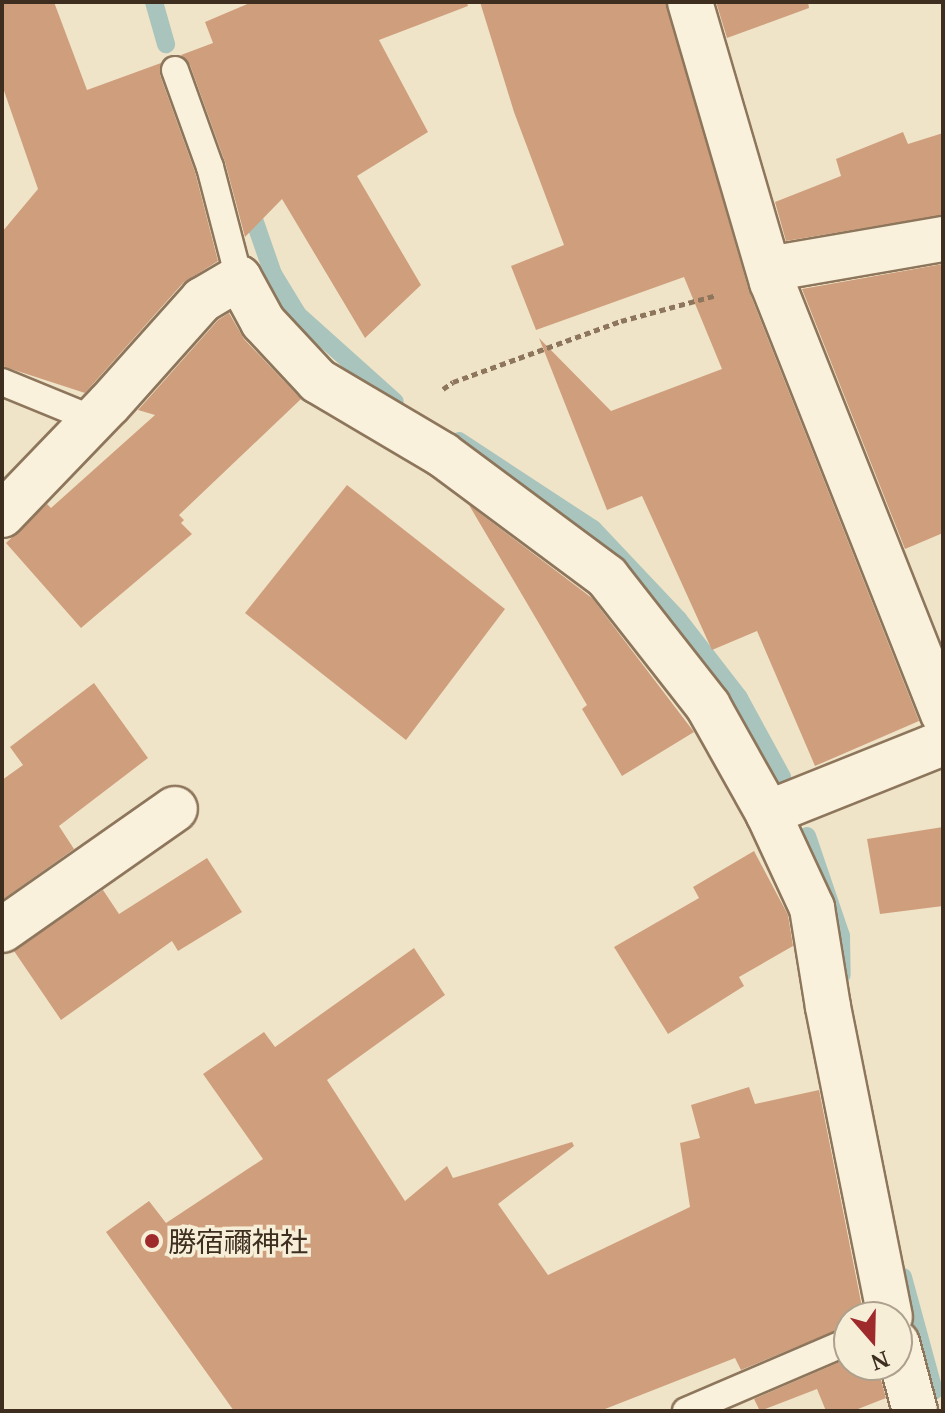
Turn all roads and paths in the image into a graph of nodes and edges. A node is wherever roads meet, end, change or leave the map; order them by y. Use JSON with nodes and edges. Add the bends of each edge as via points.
{"nodes":[{"id":1,"x":690,"y":2,"type":"edge"},
{"id":2,"x":175,"y":70,"type":"dead end"},
{"id":3,"x":943,"y":239,"type":"edge"},
{"id":4,"x":770,"y":276,"type":"junction"},
{"id":5,"x":239,"y":278,"type":"junction"},
{"id":6,"x":2,"y":382,"type":"edge"},
{"id":7,"x":92,"y":419,"type":"junction"},
{"id":8,"x":402,"y":432,"type":"junction"},
{"id":9,"x":2,"y":515,"type":"edge"},
{"id":10,"x":943,"y":713,"type":"edge"},
{"id":11,"x":943,"y":743,"type":"edge"},
{"id":12,"x":175,"y":809,"type":"dead end"},
{"id":13,"x":768,"y":813,"type":"junction"},
{"id":14,"x":2,"y":930,"type":"edge"},
{"id":15,"x":887,"y":1301,"type":"edge"},
{"id":16,"x":833,"y":1348,"type":"edge"},
{"id":17,"x":907,"y":1381,"type":"edge"},
{"id":18,"x":686,"y":1411,"type":"edge"},
{"id":19,"x":915,"y":1411,"type":"edge"}],
"edges":[{"from":1,"to":4,"type":"street"},
{"from":2,"to":5,"type":"lane","via":[[214,181]]},
{"from":3,"to":4,"type":"street"},
{"from":4,"to":8,"type":"path","via":[[621,321],[453,382],[425,401]]},
{"from":4,"to":10,"type":"street"},
{"from":5,"to":7,"type":"street","via":[[202,300]]},
{"from":5,"to":8,"type":"street","via":[[263,322],[318,381]]},
{"from":6,"to":7,"type":"lane"},
{"from":7,"to":9,"type":"street"},
{"from":8,"to":13,"type":"street","via":[[443,455],[607,577],[708,706]]},
{"from":11,"to":13,"type":"street"},
{"from":12,"to":14,"type":"street"},
{"from":13,"to":15,"type":"street","via":[[812,908]]},
{"from":16,"to":18,"type":"lane"},
{"from":17,"to":19,"type":"street"}]}
